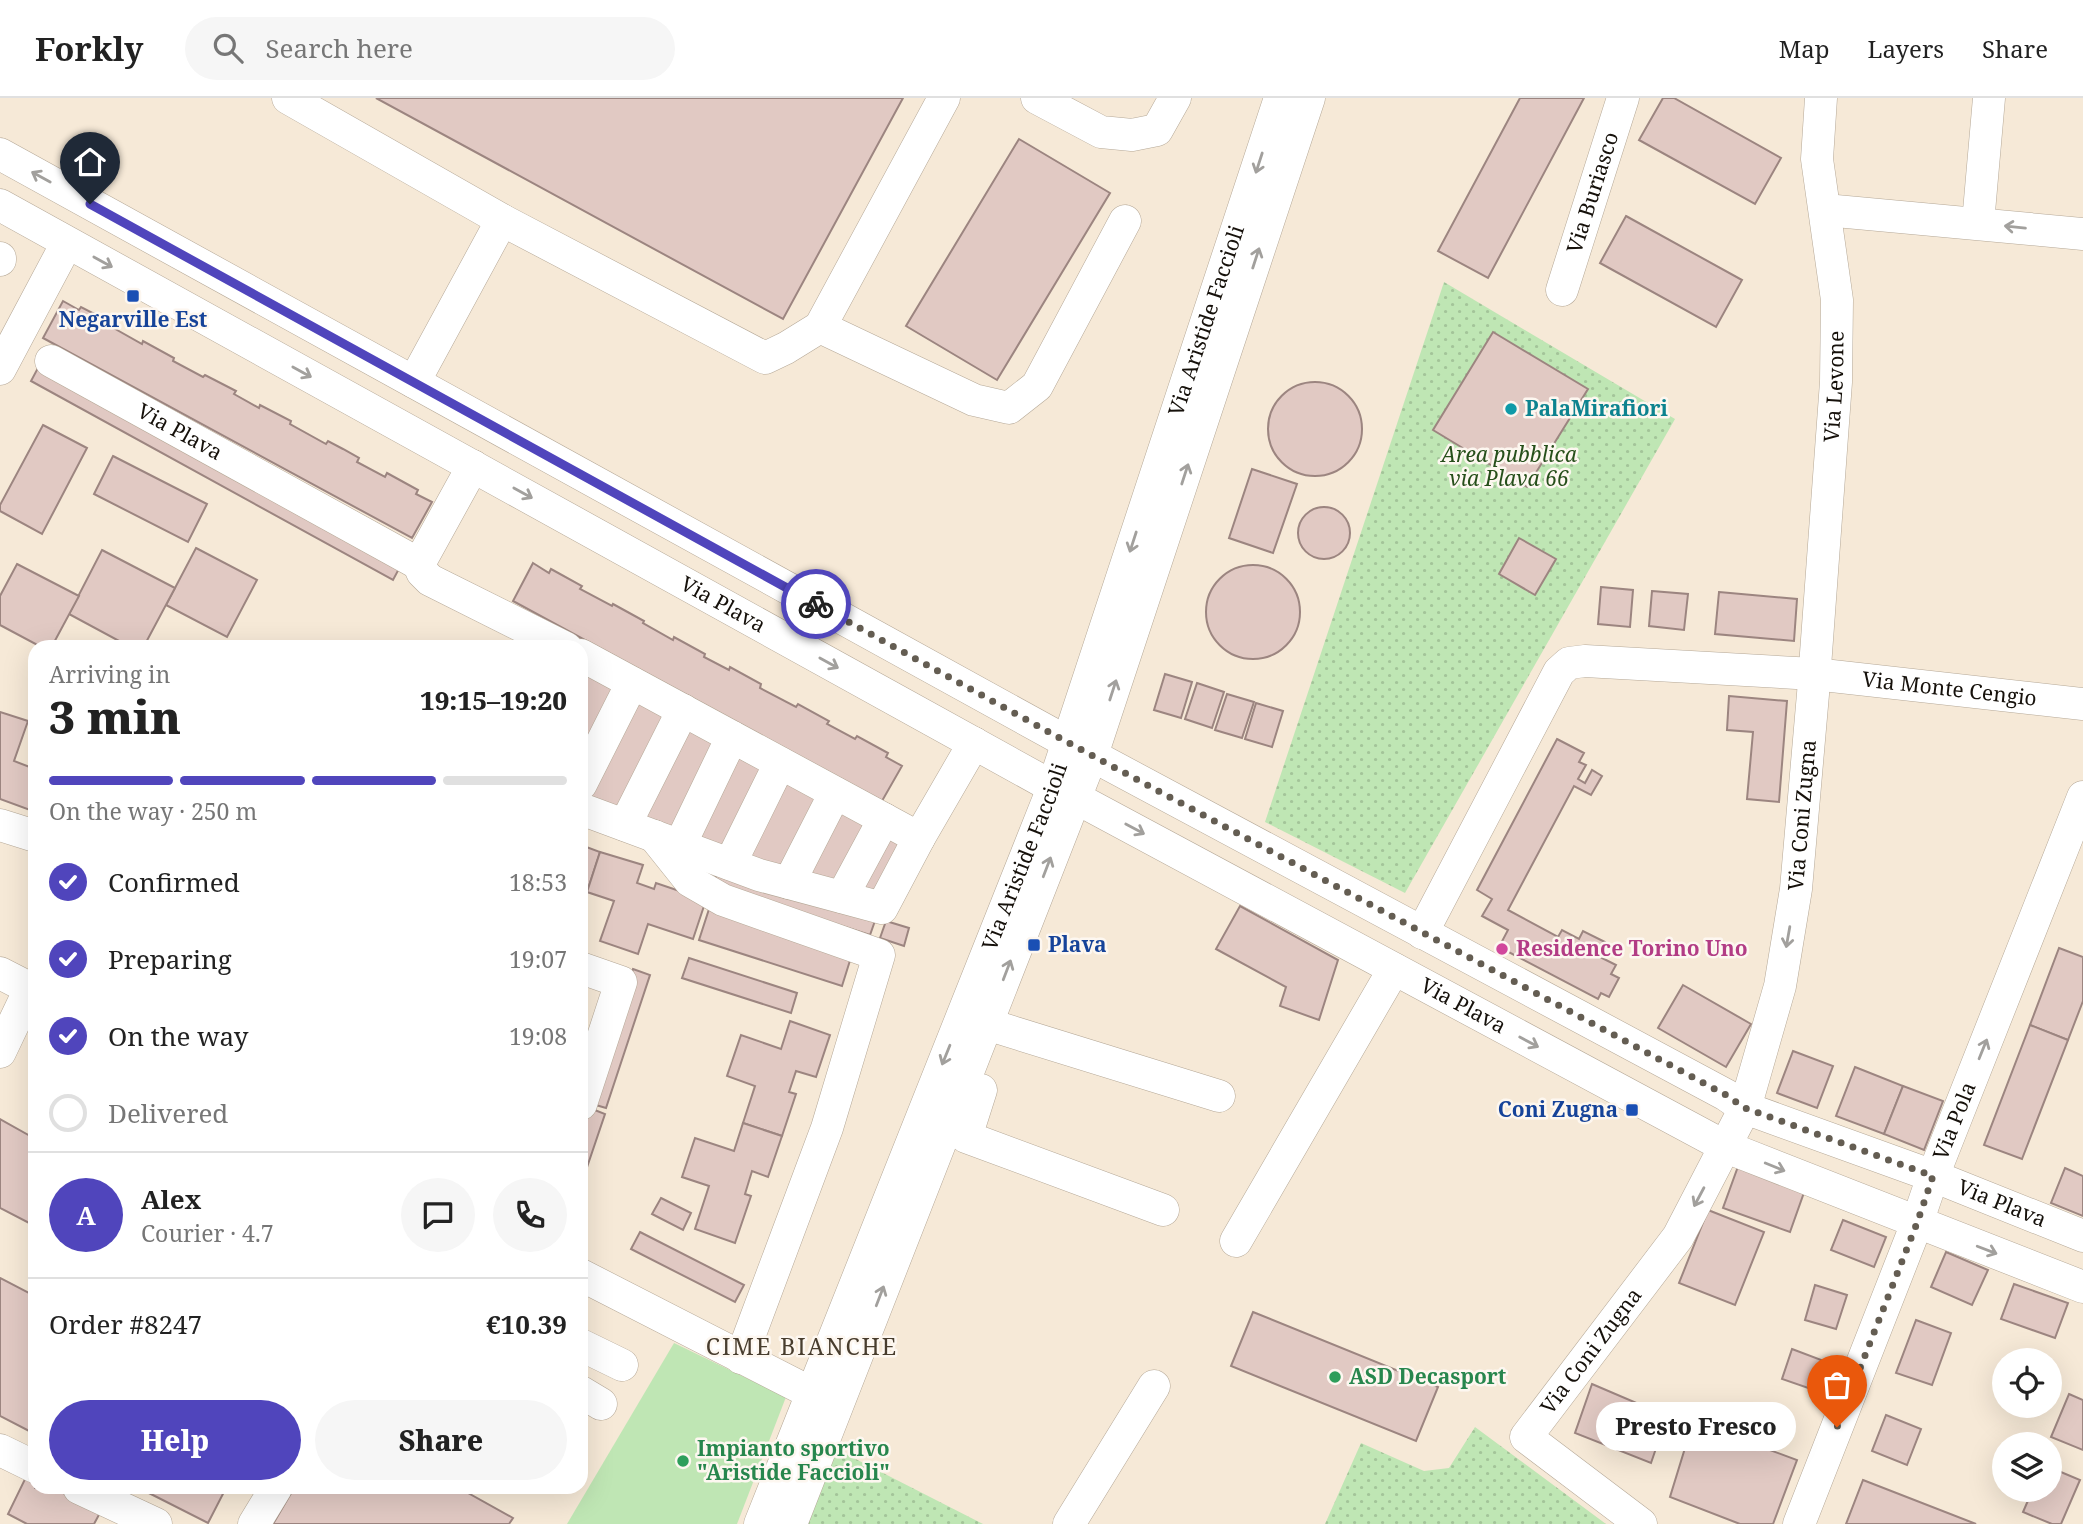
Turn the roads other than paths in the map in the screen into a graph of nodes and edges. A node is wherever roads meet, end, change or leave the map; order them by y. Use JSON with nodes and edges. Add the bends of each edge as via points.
{"nodes":[{"id":1,"x":288,"y":98,"type":"edge"},
{"id":2,"x":944,"y":98,"type":"edge"},
{"id":3,"x":1037,"y":98,"type":"edge"},
{"id":4,"x":1175,"y":98,"type":"edge"},
{"id":5,"x":1280,"y":98,"type":"edge"},
{"id":6,"x":1309,"y":98,"type":"edge"},
{"id":7,"x":1623,"y":98,"type":"edge"},
{"id":8,"x":1821,"y":98,"type":"edge"},
{"id":9,"x":1989,"y":98,"type":"edge"},
{"id":10,"x":0,"y":154,"type":"edge"},
{"id":11,"x":2,"y":210,"type":"edge"},
{"id":12,"x":1825,"y":210,"type":"junction"},
{"id":13,"x":502,"y":220,"type":"junction"},
{"id":14,"x":1125,"y":220,"type":"dead end"},
{"id":15,"x":1978,"y":223,"type":"junction"},
{"id":16,"x":2083,"y":234,"type":"edge"},
{"id":17,"x":67,"y":243,"type":"junction"},
{"id":18,"x":1562,"y":290,"type":"dead end"},
{"id":19,"x":820,"y":327,"type":"junction"},
{"id":20,"x":358,"y":351,"type":"junction"},
{"id":21,"x":51,"y":361,"type":"dead end"},
{"id":22,"x":0,"y":369,"type":"edge"},
{"id":23,"x":405,"y":377,"type":"junction"},
{"id":24,"x":337,"y":391,"type":"junction"},
{"id":25,"x":377,"y":413,"type":"junction"},
{"id":26,"x":473,"y":466,"type":"junction"},
{"id":27,"x":419,"y":564,"type":"junction"},
{"id":28,"x":528,"y":638,"type":"edge"},
{"id":29,"x":588,"y":662,"type":"edge"},
{"id":30,"x":1814,"y":674,"type":"junction"},
{"id":31,"x":632,"y":683,"type":"junction"},
{"id":32,"x":2083,"y":704,"type":"edge"},
{"id":33,"x":683,"y":710,"type":"junction"},
{"id":34,"x":732,"y":737,"type":"junction"},
{"id":35,"x":974,"y":743,"type":"junction"},
{"id":36,"x":1079,"y":748,"type":"junction"},
{"id":37,"x":780,"y":763,"type":"junction"},
{"id":38,"x":588,"y":770,"type":"edge"},
{"id":39,"x":1064,"y":792,"type":"junction"},
{"id":40,"x":835,"y":793,"type":"junction"},
{"id":41,"x":2083,"y":797,"type":"edge"},
{"id":42,"x":588,"y":812,"type":"edge"},
{"id":43,"x":884,"y":819,"type":"junction"},
{"id":44,"x":0,"y":825,"type":"edge"},
{"id":45,"x":28,"y":834,"type":"edge"},
{"id":46,"x":653,"y":835,"type":"junction"},
{"id":47,"x":919,"y":838,"type":"junction"},
{"id":48,"x":730,"y":864,"type":"junction"},
{"id":49,"x":789,"y":883,"type":"junction"},
{"id":50,"x":842,"y":897,"type":"junction"},
{"id":51,"x":1373,"y":907,"type":"junction"},
{"id":52,"x":1422,"y":933,"type":"junction"},
{"id":53,"x":1353,"y":947,"type":"junction"},
{"id":54,"x":1394,"y":969,"type":"junction"},
{"id":55,"x":588,"y":970,"type":"edge"},
{"id":56,"x":0,"y":973,"type":"edge"},
{"id":57,"x":28,"y":987,"type":"edge"},
{"id":58,"x":28,"y":999,"type":"edge"},
{"id":59,"x":983,"y":1023,"type":"junction"},
{"id":60,"x":0,"y":1052,"type":"edge"},
{"id":61,"x":588,"y":1083,"type":"edge"},
{"id":62,"x":1219,"y":1096,"type":"dead end"},
{"id":63,"x":1745,"y":1108,"type":"junction"},
{"id":64,"x":1726,"y":1147,"type":"junction"},
{"id":65,"x":1933,"y":1176,"type":"junction"},
{"id":66,"x":1163,"y":1210,"type":"dead end"},
{"id":67,"x":1917,"y":1223,"type":"junction"},
{"id":68,"x":2083,"y":1236,"type":"edge"},
{"id":69,"x":1236,"y":1241,"type":"dead end"},
{"id":70,"x":588,"y":1279,"type":"edge"},
{"id":71,"x":2083,"y":1287,"type":"edge"},
{"id":72,"x":588,"y":1348,"type":"edge"},
{"id":73,"x":741,"y":1358,"type":"junction"},
{"id":74,"x":622,"y":1365,"type":"dead end"},
{"id":75,"x":1154,"y":1386,"type":"dead end"},
{"id":76,"x":824,"y":1400,"type":"junction"},
{"id":77,"x":0,"y":1450,"type":"edge"},
{"id":78,"x":28,"y":1463,"type":"edge"},
{"id":79,"x":92,"y":1494,"type":"edge"},
{"id":80,"x":272,"y":1494,"type":"edge"},
{"id":81,"x":156,"y":1524,"type":"edge"},
{"id":82,"x":254,"y":1524,"type":"edge"},
{"id":83,"x":761,"y":1524,"type":"edge"},
{"id":84,"x":791,"y":1524,"type":"edge"},
{"id":85,"x":1069,"y":1524,"type":"edge"},
{"id":86,"x":1641,"y":1524,"type":"edge"},
{"id":87,"x":1799,"y":1524,"type":"edge"}],
"edges":[{"from":1,"to":13,"type":"street"},
{"from":2,"to":19,"type":"street"},
{"from":3,"to":4,"type":"street","via":[[1101,132],[1132,135],[1157,130]]},
{"from":5,"to":36,"type":"street","name":"Via Aristide Faccioli","one_way":true},
{"from":36,"to":6,"type":"street","name":"Via Aristide Faccioli","one_way":true},
{"from":7,"to":18,"type":"street","name":"Via Buriasco"},
{"from":8,"to":12,"type":"street","name":"Via Levone","via":[[1817,159]]},
{"from":9,"to":15,"type":"street"},
{"from":20,"to":10,"type":"street","name":"Via Plava","one_way":true},
{"from":11,"to":17,"type":"street","name":"Via Plava"},
{"from":12,"to":15,"type":"street"},
{"from":12,"to":30,"type":"street","name":"Via Levone","via":[[1837,300],[1836,382]]},
{"from":13,"to":19,"type":"street","via":[[765,358]]},
{"from":13,"to":23,"type":"street"},
{"from":14,"to":19,"type":"street","via":[[1037,386],[1009,408],[974,400]]},
{"from":16,"to":15,"type":"street","one_way":true},
{"from":17,"to":22,"type":"street"},
{"from":17,"to":24,"type":"street","name":"Via Plava","one_way":true},
{"from":20,"to":23,"type":"street","name":"Via Plava"},
{"from":20,"to":24,"type":"street"},
{"from":21,"to":27,"type":"street","name":"Via Plava"},
{"from":23,"to":25,"type":"street"},
{"from":23,"to":36,"type":"street","name":"Via Plava"},
{"from":24,"to":25,"type":"street","name":"Via Plava"},
{"from":25,"to":26,"type":"street","name":"Via Plava"},
{"from":26,"to":27,"type":"street"},
{"from":26,"to":35,"type":"street","name":"Via Plava","one_way":true},
{"from":27,"to":28,"type":"street","name":"Via Plava","via":[[430,580]]},
{"from":29,"to":31,"type":"street","name":"Via Plava"},
{"from":30,"to":32,"type":"street","name":"Via Monte Cengio"},
{"from":30,"to":52,"type":"street","via":[[1569,663],[1559,672]]},
{"from":30,"to":63,"type":"street","name":"Via Coni Zugna","one_way":true,"via":[[1794,901],[1780,986]]},
{"from":31,"to":33,"type":"street","name":"Via Plava"},
{"from":31,"to":38,"type":"street"},
{"from":33,"to":34,"type":"street","name":"Via Plava"},
{"from":33,"to":46,"type":"street"},
{"from":34,"to":37,"type":"street","name":"Via Plava"},
{"from":34,"to":46,"type":"street"},
{"from":35,"to":39,"type":"street","name":"Via Plava"},
{"from":35,"to":47,"type":"street"},
{"from":36,"to":39,"type":"street","name":"Via Aristide Faccioli"},
{"from":36,"to":51,"type":"street","name":"Via Plava"},
{"from":37,"to":40,"type":"street","name":"Via Plava"},
{"from":37,"to":48,"type":"street"},
{"from":39,"to":53,"type":"street","name":"Via Plava","one_way":true},
{"from":39,"to":59,"type":"street","name":"Via Aristide Faccioli"},
{"from":40,"to":43,"type":"street","name":"Via Plava"},
{"from":40,"to":49,"type":"street"},
{"from":65,"to":41,"type":"street","name":"Via Pola","one_way":true},
{"from":42,"to":46,"type":"street"},
{"from":43,"to":47,"type":"street","name":"Via Plava"},
{"from":43,"to":50,"type":"street"},
{"from":44,"to":45,"type":"street"},
{"from":46,"to":48,"type":"street"},
{"from":46,"to":73,"type":"street","via":[[690,881],[723,900],[880,955],[827,1128]]},
{"from":47,"to":50,"type":"street","via":[[882,908]]},
{"from":48,"to":49,"type":"street"},
{"from":49,"to":50,"type":"street"},
{"from":51,"to":52,"type":"street","name":"Via Plava"},
{"from":51,"to":53,"type":"street"},
{"from":52,"to":63,"type":"street","name":"Via Plava"},
{"from":53,"to":54,"type":"street","name":"Via Plava"},
{"from":54,"to":64,"type":"street","name":"Via Plava","one_way":true},
{"from":54,"to":69,"type":"street"},
{"from":55,"to":61,"type":"street","via":[[621,982]]},
{"from":56,"to":57,"type":"street"},
{"from":58,"to":60,"type":"street"},
{"from":59,"to":62,"type":"street"},
{"from":59,"to":66,"type":"street","via":[[966,1137]]},
{"from":59,"to":76,"type":"street","name":"Via Aristide Faccioli"},
{"from":63,"to":64,"type":"street","name":"Via Coni Zugna"},
{"from":63,"to":65,"type":"street","name":"Via Plava"},
{"from":64,"to":67,"type":"street","name":"Via Plava","one_way":true},
{"from":64,"to":86,"type":"street","name":"Via Coni Zugna","one_way":true,"via":[[1678,1237],[1526,1437]]},
{"from":65,"to":67,"type":"street","name":"Via Pola"},
{"from":65,"to":68,"type":"street","name":"Via Plava"},
{"from":67,"to":71,"type":"street","name":"Via Plava","one_way":true},
{"from":67,"to":87,"type":"street","name":"Via Pola"},
{"from":70,"to":73,"type":"street"},
{"from":72,"to":74,"type":"street"},
{"from":73,"to":76,"type":"street"},
{"from":75,"to":85,"type":"street"},
{"from":76,"to":83,"type":"street","name":"Via Aristide Faccioli"},
{"from":76,"to":84,"type":"street","name":"Via Aristide Faccioli"},
{"from":77,"to":78,"type":"street"},
{"from":79,"to":81,"type":"street"},
{"from":80,"to":82,"type":"street"}]}
